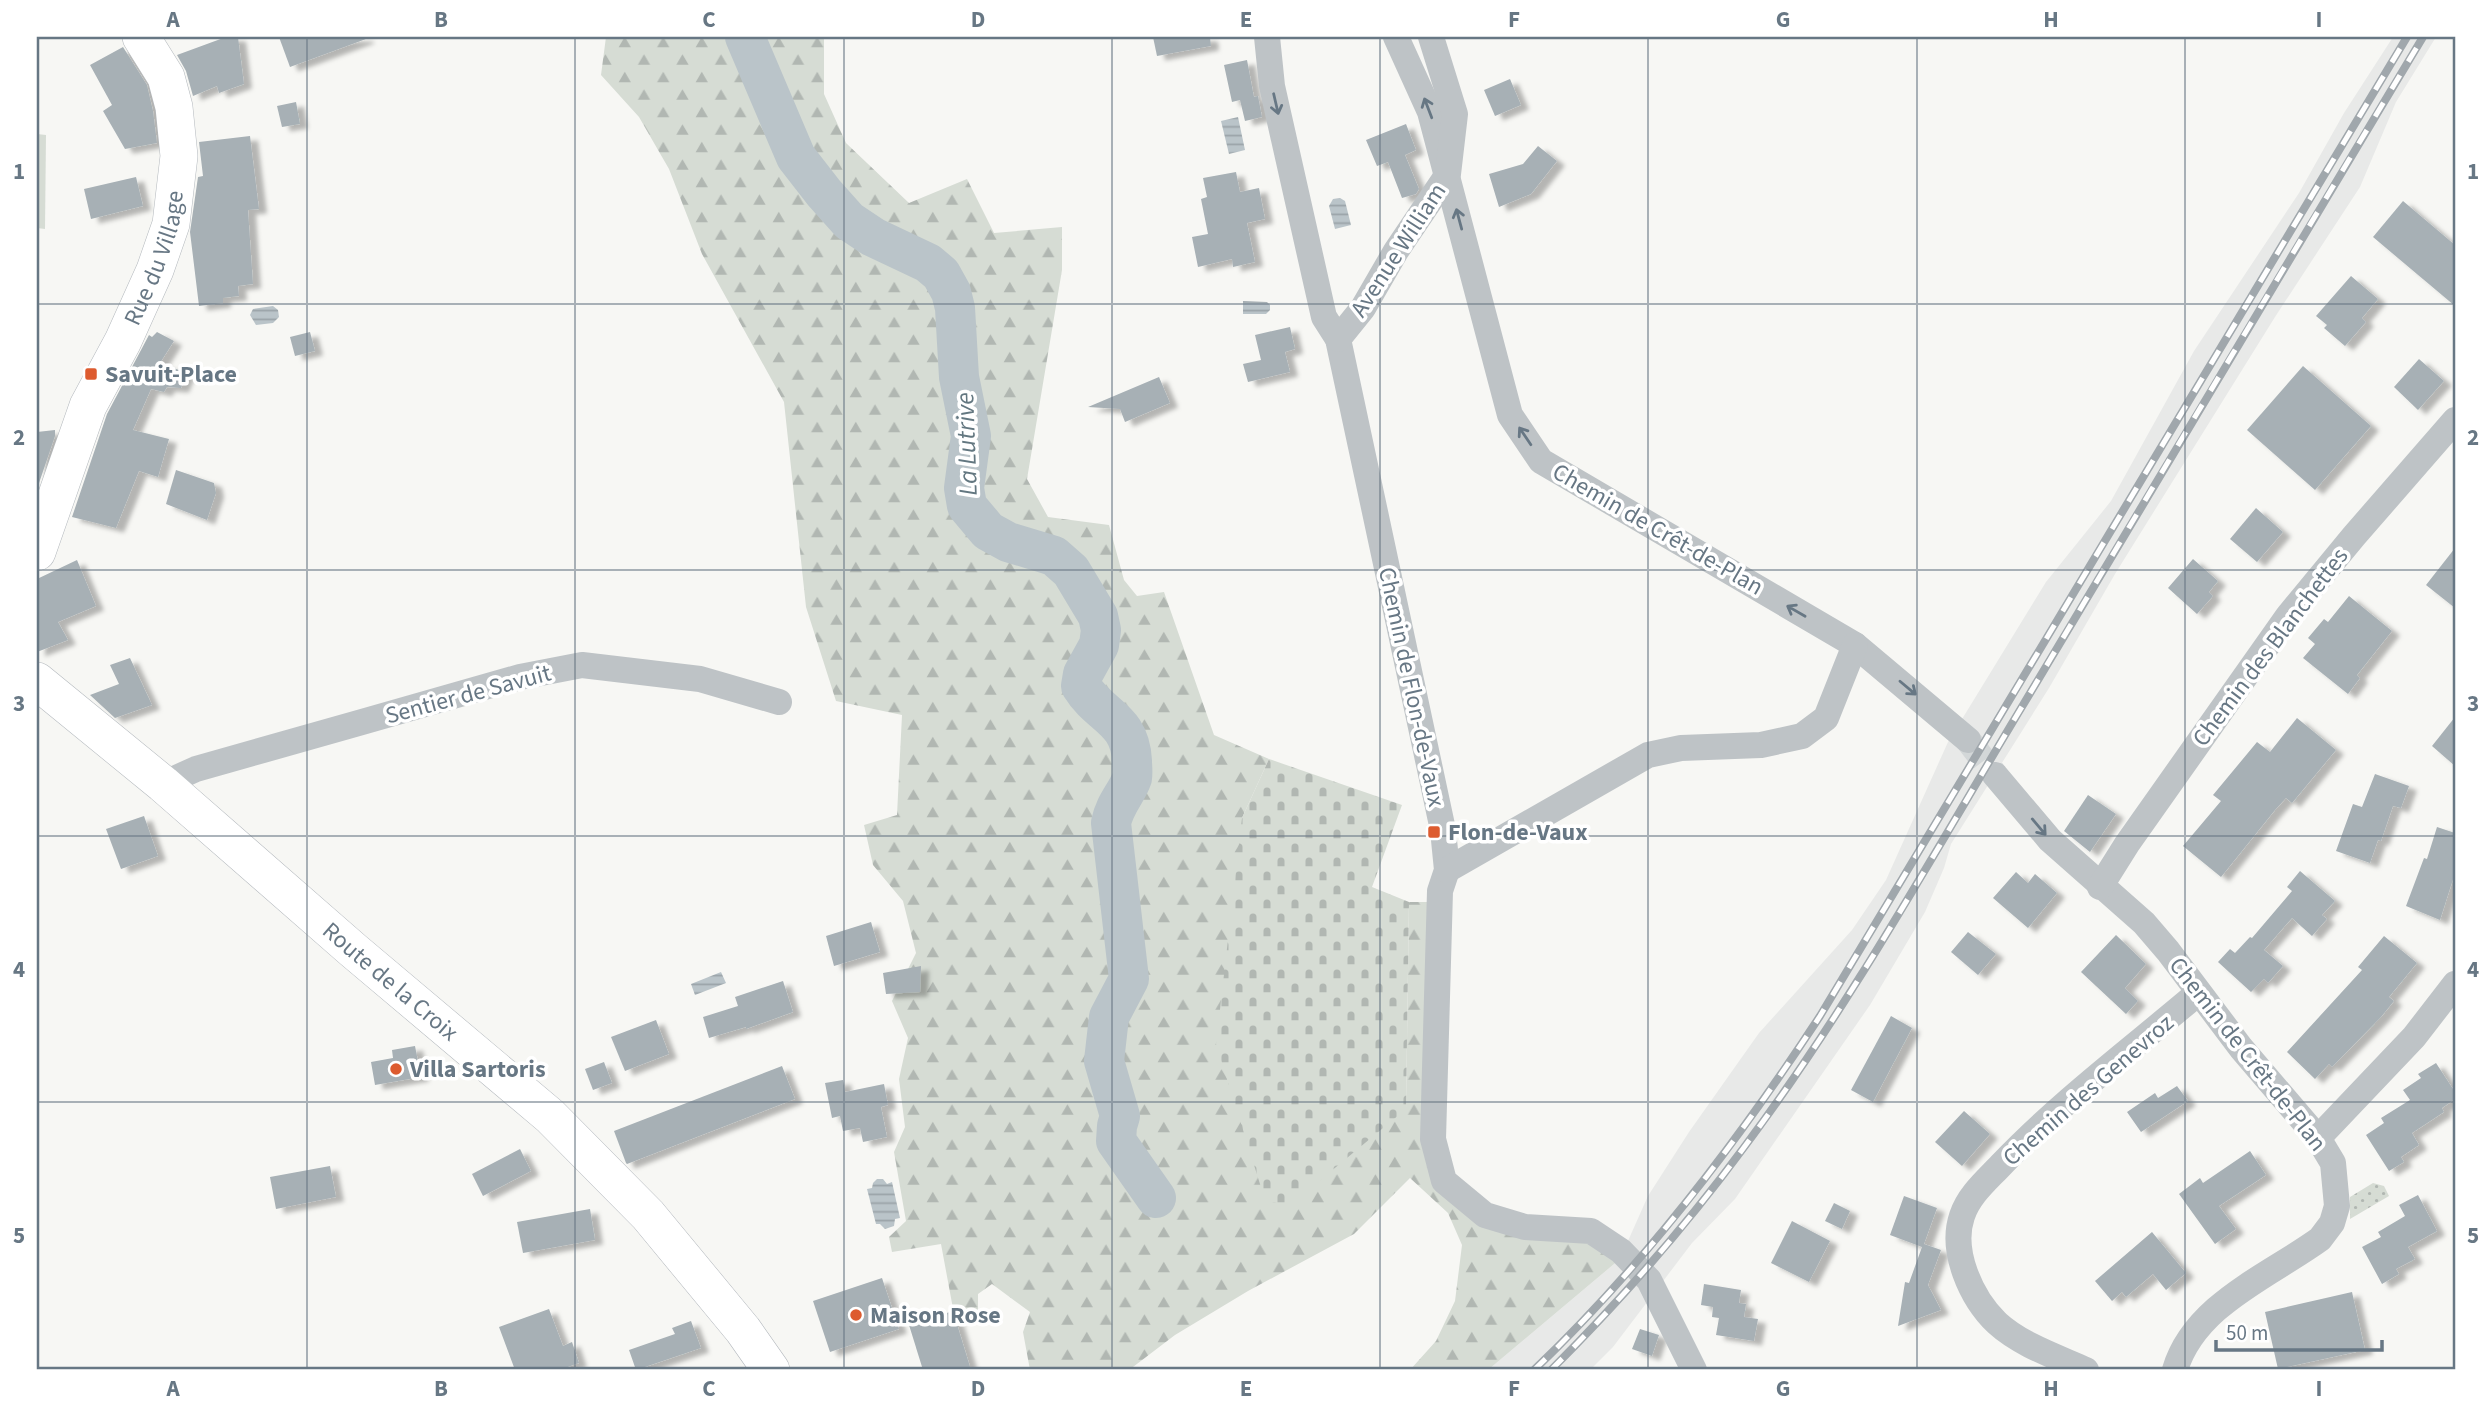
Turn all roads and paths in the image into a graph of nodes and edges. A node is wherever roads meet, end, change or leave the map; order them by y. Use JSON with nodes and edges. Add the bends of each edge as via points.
{"nodes":[{"id":1,"x":141,"y":37,"type":"edge"},
{"id":2,"x":1267,"y":37,"type":"edge"},
{"id":3,"x":1396,"y":37,"type":"edge"},
{"id":4,"x":1431,"y":37,"type":"edge"},
{"id":5,"x":1448,"y":174,"type":"junction"},
{"id":6,"x":1338,"y":338,"type":"junction"},
{"id":7,"x":2455,"y":421,"type":"edge"},
{"id":8,"x":37,"y":552,"type":"edge"},
{"id":9,"x":1855,"y":645,"type":"junction"},
{"id":10,"x":37,"y":681,"type":"edge"},
{"id":11,"x":779,"y":702,"type":"dead end"},
{"id":12,"x":1968,"y":740,"type":"tunnel mouth"},
{"id":13,"x":1995,"y":775,"type":"tunnel mouth"},
{"id":14,"x":163,"y":784,"type":"junction"},
{"id":15,"x":1447,"y":870,"type":"junction"},
{"id":16,"x":2100,"y":887,"type":"junction"},
{"id":17,"x":2455,"y":984,"type":"edge"},
{"id":18,"x":2198,"y":993,"type":"junction"},
{"id":19,"x":2318,"y":1138,"type":"junction"},
{"id":20,"x":771,"y":1370,"type":"edge"},
{"id":21,"x":1694,"y":1370,"type":"edge"},
{"id":22,"x":2086,"y":1370,"type":"edge"},
{"id":23,"x":2175,"y":1370,"type":"edge"}],
"edges":[{"from":1,"to":8,"type":"street","name":"Rue du Village","via":[[166,77],[174,107],[178,156],[171,224],[124,341],[88,406]]},
{"from":2,"to":6,"type":"street","name":"Chemin de Flon-de-Vaux","one_way":true,"via":[[1272,86],[1324,317]]},
{"from":5,"to":3,"type":"street","name":"Chemin de Crêt-de-Plan","one_way":true,"via":[[1430,112]]},
{"from":4,"to":5,"type":"street","name":"Avenue William","via":[[1455,114]]},
{"from":5,"to":6,"type":"street","name":"Avenue William","via":[[1363,309]]},
{"from":9,"to":5,"type":"street","name":"Chemin de Crêt-de-Plan","one_way":true,"via":[[1541,461],[1510,415]]},
{"from":6,"to":15,"type":"street","name":"Chemin de Flon-de-Vaux","via":[[1443,830]]},
{"from":7,"to":16,"type":"street","name":"Chemin des Blanchettes","via":[[2288,616]]},
{"from":9,"to":12,"type":"street","name":"Chemin de Crêt-de-Plan","one_way":true},
{"from":9,"to":15,"type":"street","via":[[1826,718],[1802,736],[1761,745],[1681,748],[1648,755]]},
{"from":10,"to":14,"type":"street","name":"Route de la Croix"},
{"from":11,"to":14,"type":"street","name":"Sentier de Savuit","via":[[700,679],[582,665],[520,677],[196,769]]},
{"from":13,"to":16,"type":"street","name":"Chemin de Crêt-de-Plan","one_way":true,"via":[[2050,840]]},
{"from":14,"to":20,"type":"street","name":"Route de la Croix","via":[[550,1116],[648,1215],[736,1320]]},
{"from":15,"to":21,"type":"street","name":"Chemin de Flon-de-Vaux","via":[[1440,891],[1433,1139],[1444,1181],[1486,1214],[1525,1227],[1591,1231],[1622,1251],[1649,1280]]},
{"from":16,"to":18,"type":"street","name":"Chemin de Crêt-de-Plan","via":[[2144,923]]},
{"from":17,"to":19,"type":"street","via":[[2414,1037]]},
{"from":18,"to":19,"type":"street","name":"Chemin de Crêt-de-Plan"},
{"from":18,"to":22,"type":"street","name":"Chemin des Genevroz","via":[[2032,1133],[1971,1196],[1962,1214],[1957,1235],[1962,1261],[1986,1310],[1998,1324]]},
{"from":19,"to":23,"type":"street","name":"Chemin de Crêt-de-Plan","via":[[2333,1163],[2337,1206],[2332,1223],[2320,1239],[2208,1316],[2189,1337]]}]}
